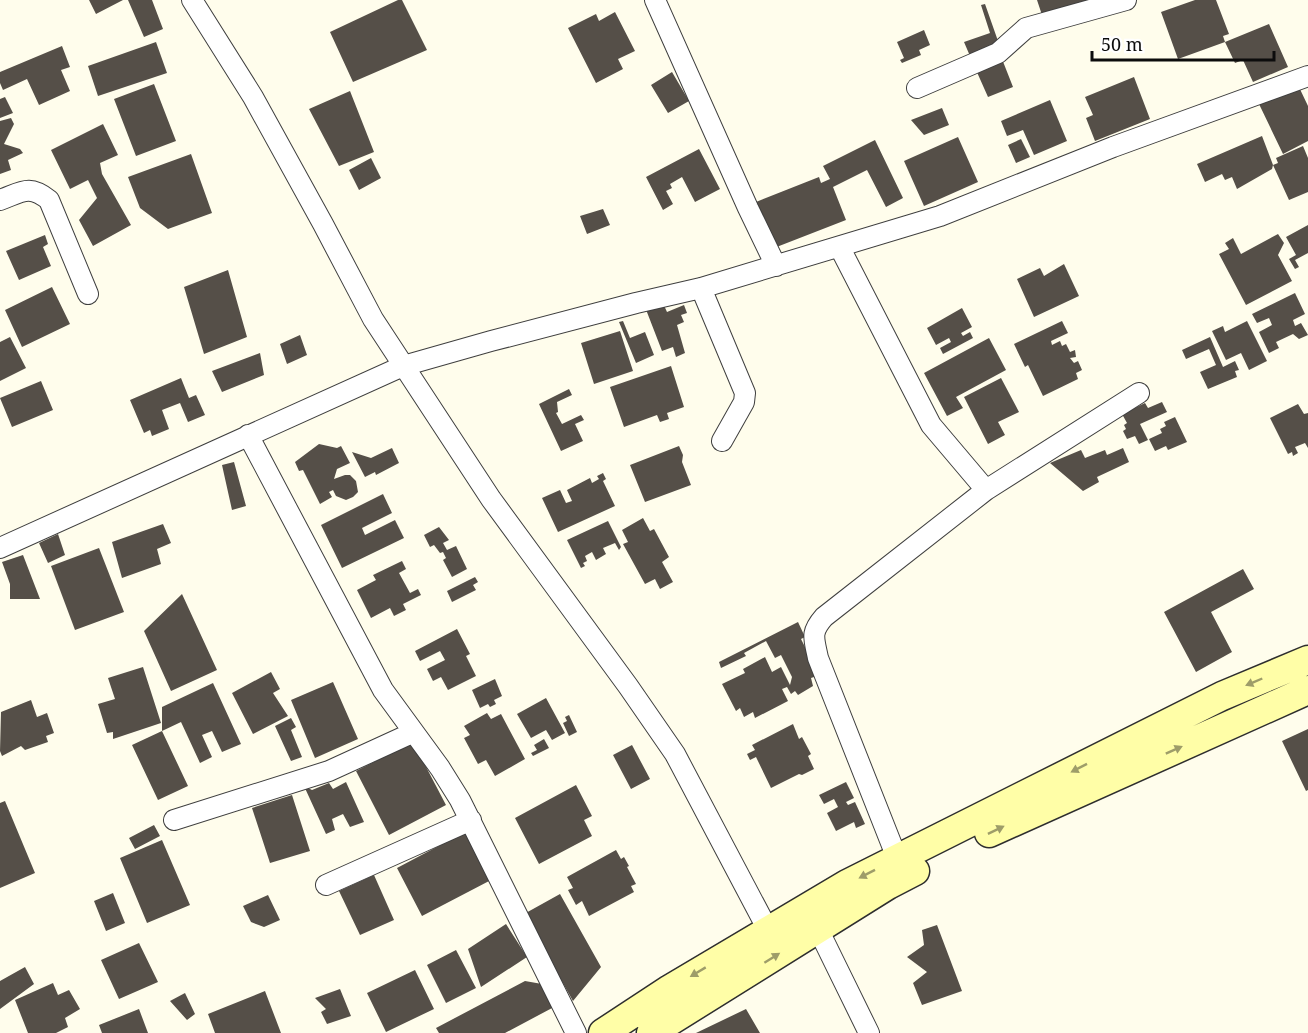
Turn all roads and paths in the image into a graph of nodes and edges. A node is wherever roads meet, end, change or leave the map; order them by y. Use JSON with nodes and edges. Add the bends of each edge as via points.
{"nodes":[{"id":1,"x":192,"y":0,"type":"edge"},
{"id":2,"x":655,"y":0,"type":"edge"},
{"id":3,"x":1126,"y":0,"type":"edge"},
{"id":4,"x":1308,"y":76,"type":"edge"},
{"id":5,"x":917,"y":88,"type":"dead end"},
{"id":6,"x":0,"y":200,"type":"edge"},
{"id":7,"x":840,"y":248,"type":"junction"},
{"id":8,"x":776,"y":266,"type":"junction"},
{"id":9,"x":701,"y":288,"type":"junction"},
{"id":10,"x":88,"y":294,"type":"dead end"},
{"id":11,"x":403,"y":366,"type":"junction"},
{"id":12,"x":1139,"y":393,"type":"dead end"},
{"id":13,"x":248,"y":435,"type":"junction"},
{"id":14,"x":722,"y":441,"type":"dead end"},
{"id":15,"x":986,"y":490,"type":"junction"},
{"id":16,"x":0,"y":548,"type":"edge"},
{"id":17,"x":1308,"y":660,"type":"edge"},
{"id":18,"x":1308,"y":690,"type":"edge"},
{"id":19,"x":412,"y":733,"type":"junction"},
{"id":20,"x":174,"y":820,"type":"dead end"},
{"id":21,"x":471,"y":820,"type":"junction"},
{"id":22,"x":897,"y":858,"type":"junction"},
{"id":23,"x":326,"y":885,"type":"dead end"},
{"id":24,"x":818,"y":929,"type":"junction"},
{"id":25,"x":768,"y":930,"type":"junction"},
{"id":26,"x":576,"y":1033,"type":"edge"},
{"id":27,"x":603,"y":1033,"type":"edge"},
{"id":28,"x":651,"y":1033,"type":"edge"},
{"id":29,"x":869,"y":1033,"type":"edge"}],
"edges":[{"from":1,"to":11,"type":"street","via":[[253,97],[373,319]]},
{"from":2,"to":8,"type":"street"},
{"from":3,"to":5,"type":"street","via":[[1026,28],[998,53]]},
{"from":4,"to":7,"type":"street","via":[[940,216]]},
{"from":6,"to":10,"type":"street","via":[[25,191],[37,191],[49,200]]},
{"from":7,"to":8,"type":"street"},
{"from":7,"to":15,"type":"street","via":[[931,425]]},
{"from":8,"to":9,"type":"street"},
{"from":9,"to":11,"type":"street"},
{"from":9,"to":14,"type":"street","via":[[745,393]]},
{"from":11,"to":13,"type":"street"},
{"from":11,"to":25,"type":"street","via":[[491,499],[675,754]]},
{"from":12,"to":15,"type":"street"},
{"from":13,"to":16,"type":"street"},
{"from":13,"to":19,"type":"street","via":[[382,690]]},
{"from":15,"to":22,"type":"street","via":[[814,628],[818,658]]},
{"from":17,"to":22,"type":"street","one_way":true,"via":[[1222,696]]},
{"from":24,"to":18,"type":"street","one_way":true,"via":[[888,885],[996,830]]},
{"from":19,"to":20,"type":"street","via":[[329,771]]},
{"from":19,"to":21,"type":"street","via":[[440,768]]},
{"from":21,"to":23,"type":"street"},
{"from":21,"to":26,"type":"street"},
{"from":22,"to":25,"type":"street","one_way":true},
{"from":28,"to":24,"type":"street","one_way":true},
{"from":24,"to":29,"type":"street"},
{"from":25,"to":27,"type":"street","one_way":true}]}
